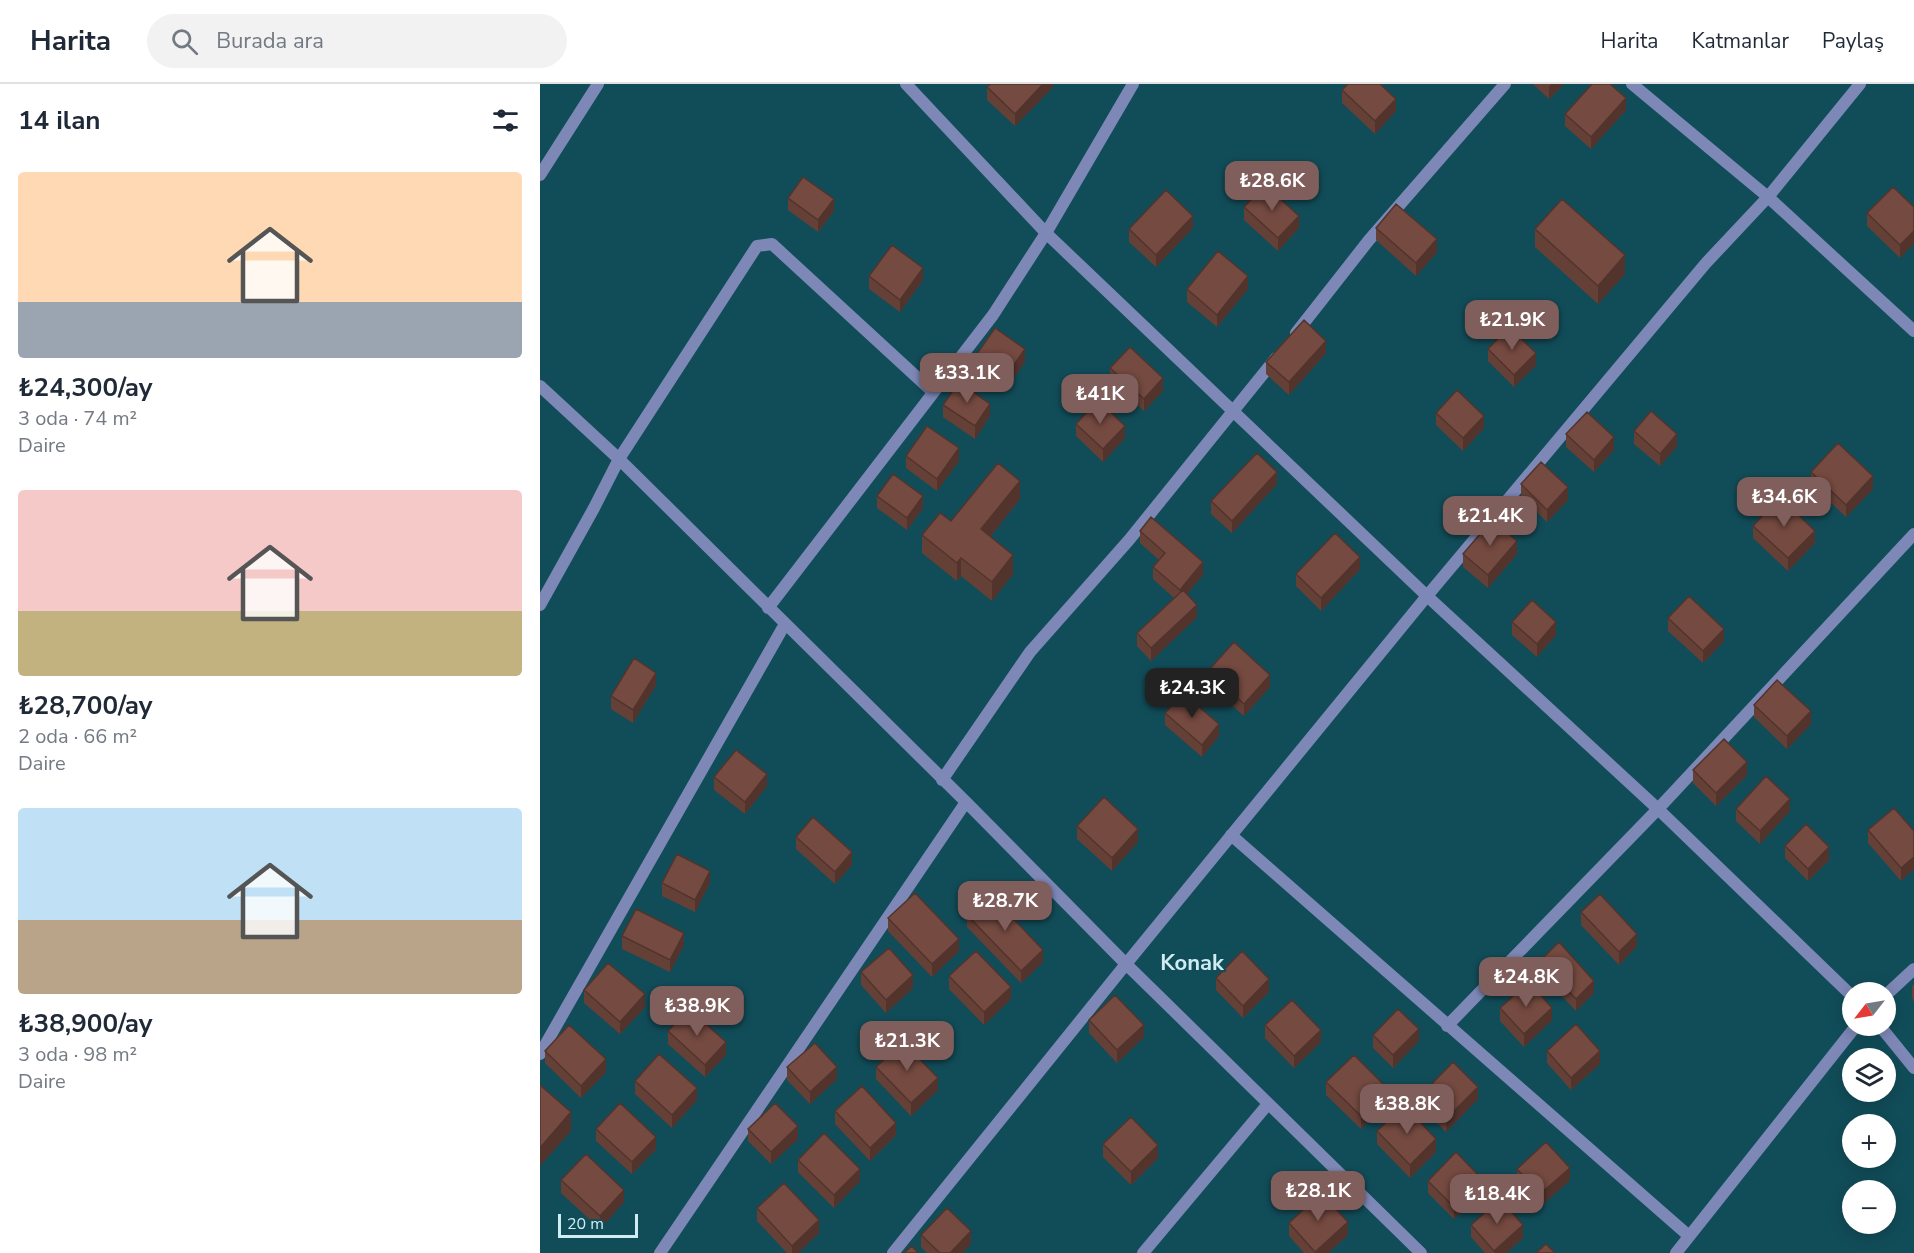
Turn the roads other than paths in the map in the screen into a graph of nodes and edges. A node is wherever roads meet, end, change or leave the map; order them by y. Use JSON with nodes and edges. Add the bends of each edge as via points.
{"nodes":[{"id":1,"x":598,"y":84,"type":"edge"},
{"id":2,"x":906,"y":84,"type":"edge"},
{"id":3,"x":1133,"y":84,"type":"edge"},
{"id":4,"x":1505,"y":84,"type":"edge"},
{"id":5,"x":1632,"y":84,"type":"edge"},
{"id":6,"x":1860,"y":84,"type":"edge"},
{"id":7,"x":540,"y":175,"type":"edge"},
{"id":8,"x":1768,"y":197,"type":"junction"},
{"id":9,"x":1046,"y":232,"type":"junction"},
{"id":10,"x":1914,"y":331,"type":"edge"},
{"id":11,"x":540,"y":386,"type":"edge"},
{"id":12,"x":933,"y":392,"type":"junction"},
{"id":13,"x":1234,"y":411,"type":"junction"},
{"id":14,"x":619,"y":459,"type":"junction"},
{"id":15,"x":1914,"y":534,"type":"edge"},
{"id":16,"x":1427,"y":596,"type":"junction"},
{"id":17,"x":540,"y":604,"type":"edge"},
{"id":18,"x":768,"y":608,"type":"junction"},
{"id":19,"x":784,"y":624,"type":"junction"},
{"id":20,"x":942,"y":780,"type":"junction"},
{"id":21,"x":966,"y":802,"type":"junction"},
{"id":22,"x":1658,"y":808,"type":"junction"},
{"id":23,"x":1231,"y":835,"type":"junction"},
{"id":24,"x":1126,"y":964,"type":"junction"},
{"id":25,"x":1914,"y":969,"type":"edge"},
{"id":26,"x":1842,"y":986,"type":"edge"},
{"id":27,"x":1896,"y":986,"type":"edge"},
{"id":28,"x":1447,"y":1026,"type":"junction"},
{"id":29,"x":1848,"y":1036,"type":"edge"},
{"id":30,"x":1888,"y":1036,"type":"edge"},
{"id":31,"x":540,"y":1054,"type":"edge"},
{"id":32,"x":1914,"y":1068,"type":"edge"},
{"id":33,"x":1268,"y":1104,"type":"junction"},
{"id":34,"x":1689,"y":1236,"type":"junction"},
{"id":35,"x":1415,"y":1251,"type":"edge"},
{"id":36,"x":660,"y":1253,"type":"edge"},
{"id":37,"x":893,"y":1253,"type":"edge"},
{"id":38,"x":1143,"y":1253,"type":"edge"},
{"id":39,"x":1676,"y":1253,"type":"edge"}],
"edges":[{"from":1,"to":7,"type":"street"},
{"from":2,"to":9,"type":"street"},
{"from":3,"to":9,"type":"street"},
{"from":4,"to":13,"type":"street","via":[[1370,240]]},
{"from":5,"to":8,"type":"street"},
{"from":6,"to":8,"type":"street"},
{"from":8,"to":10,"type":"street"},
{"from":8,"to":16,"type":"street","via":[[1706,263]]},
{"from":9,"to":12,"type":"street","via":[[993,315]]},
{"from":9,"to":13,"type":"street"},
{"from":11,"to":14,"type":"street"},
{"from":12,"to":14,"type":"street","via":[[772,244],[757,246]]},
{"from":12,"to":18,"type":"street"},
{"from":13,"to":16,"type":"street"},
{"from":13,"to":20,"type":"street","via":[[1129,540],[1030,652]]},
{"from":14,"to":17,"type":"street"},
{"from":14,"to":18,"type":"street"},
{"from":15,"to":22,"type":"street"},
{"from":16,"to":22,"type":"street"},
{"from":16,"to":23,"type":"street"},
{"from":18,"to":19,"type":"street"},
{"from":19,"to":20,"type":"street"},
{"from":19,"to":31,"type":"street"},
{"from":20,"to":21,"type":"street"},
{"from":21,"to":24,"type":"street"},
{"from":21,"to":36,"type":"street"},
{"from":22,"to":26,"type":"street"},
{"from":22,"to":28,"type":"street"},
{"from":23,"to":24,"type":"street"},
{"from":23,"to":28,"type":"street"},
{"from":24,"to":33,"type":"street"},
{"from":24,"to":37,"type":"street"},
{"from":25,"to":27,"type":"street"},
{"from":28,"to":34,"type":"street"},
{"from":29,"to":34,"type":"street"},
{"from":30,"to":32,"type":"street"},
{"from":33,"to":35,"type":"street"},
{"from":33,"to":38,"type":"street"},
{"from":34,"to":39,"type":"street"}]}
